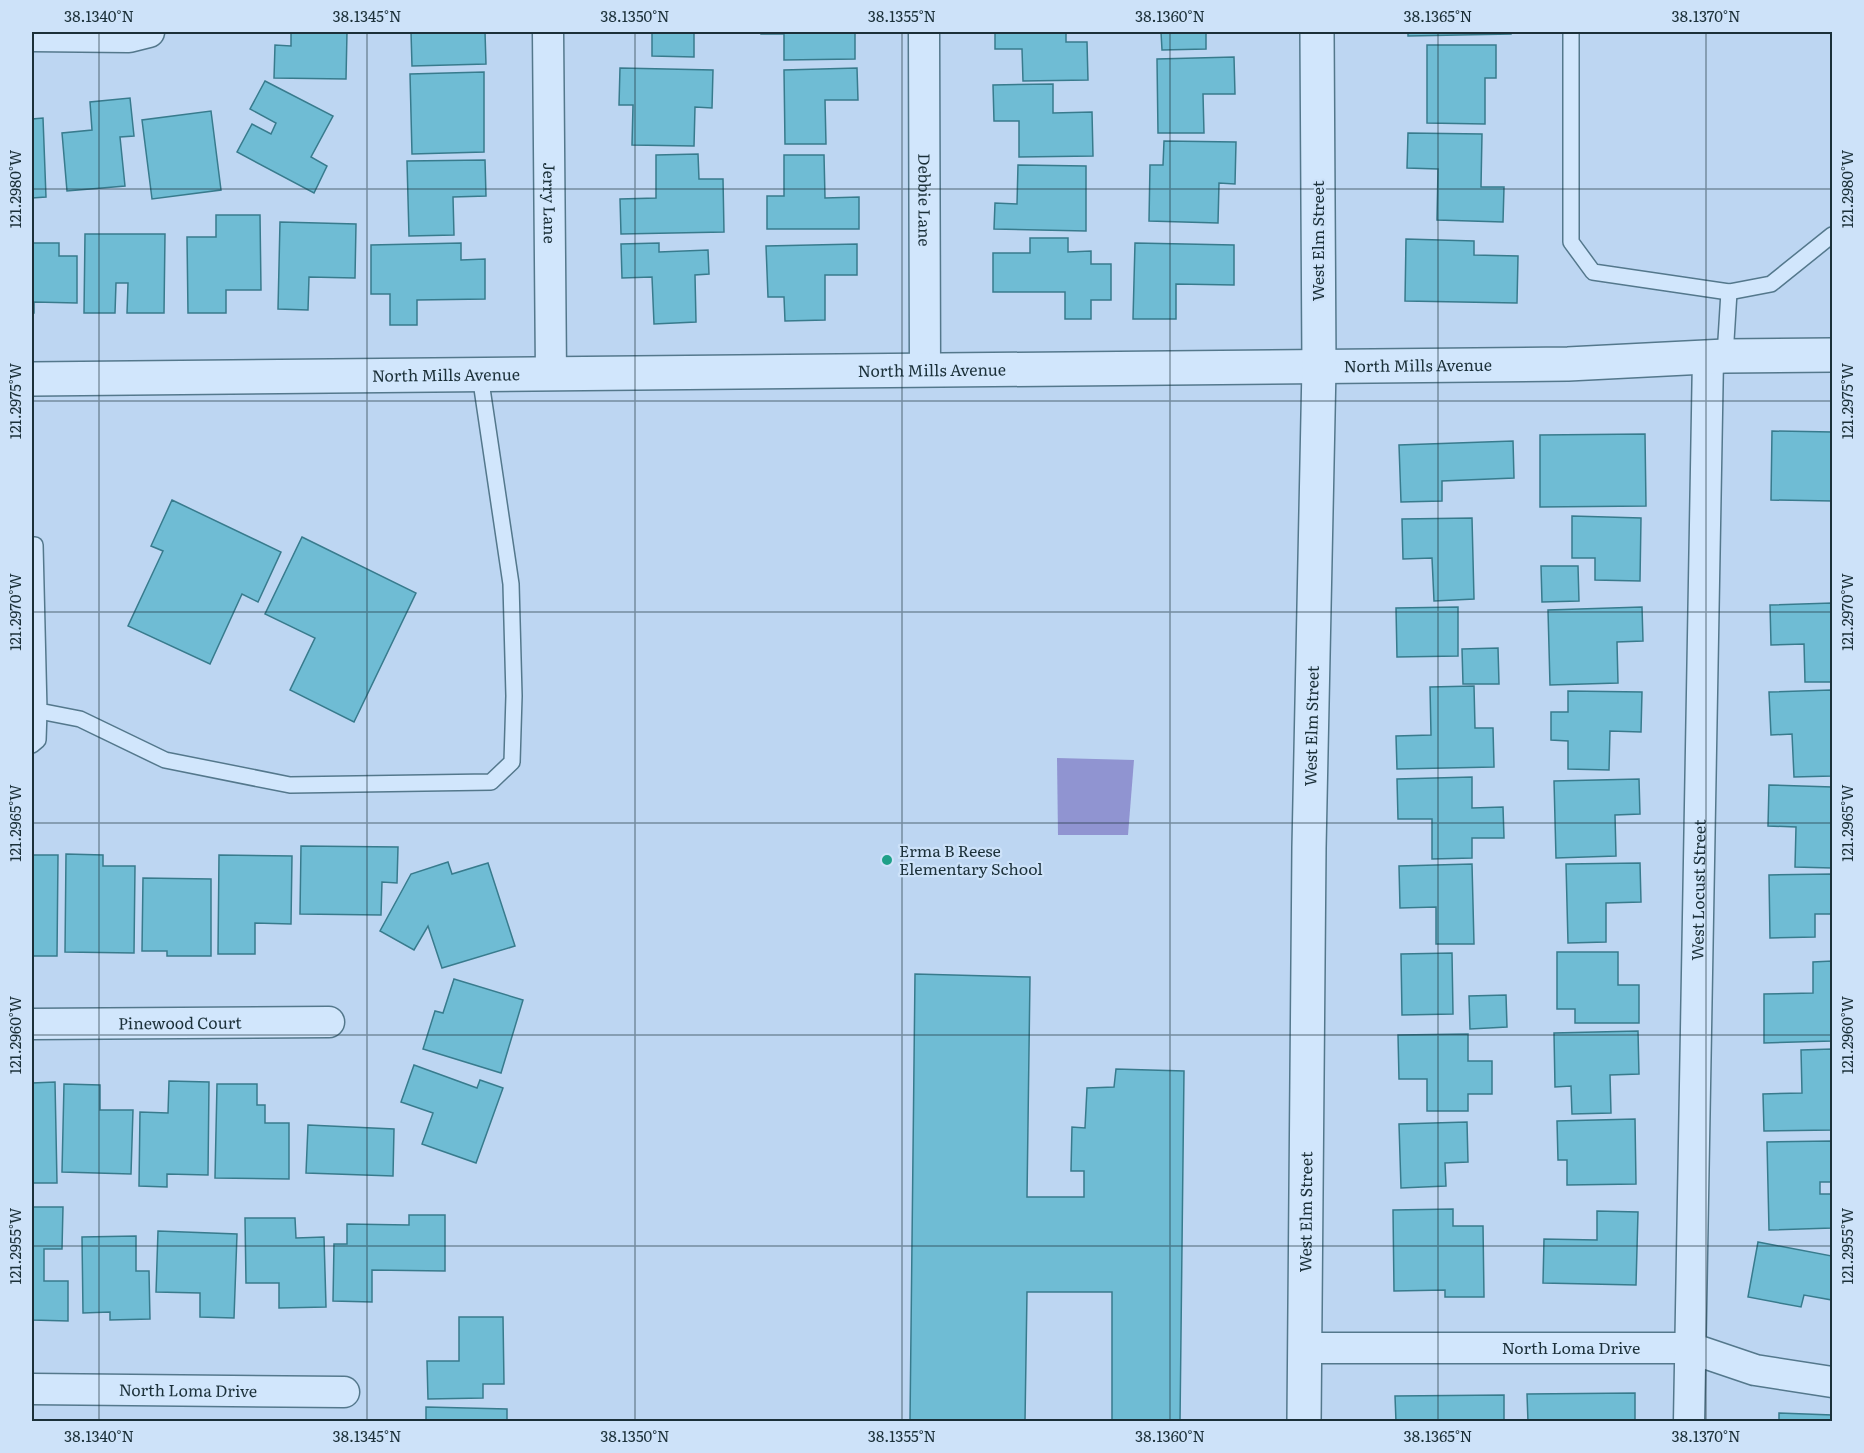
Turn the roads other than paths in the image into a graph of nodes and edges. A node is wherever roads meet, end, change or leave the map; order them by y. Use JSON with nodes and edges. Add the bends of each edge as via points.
{"nodes":[{"id":1,"x":149,"y":32,"type":"edge"},
{"id":2,"x":548,"y":32,"type":"edge"},
{"id":3,"x":924,"y":32,"type":"edge"},
{"id":4,"x":1317,"y":32,"type":"edge"},
{"id":5,"x":1571,"y":32,"type":"edge"},
{"id":6,"x":32,"y":36,"type":"edge"},
{"id":7,"x":1833,"y":235,"type":"edge"},
{"id":8,"x":1729,"y":292,"type":"junction"},
{"id":9,"x":1833,"y":355,"type":"edge"},
{"id":10,"x":1716,"y":357,"type":"junction"},
{"id":11,"x":1319,"y":367,"type":"junction"},
{"id":12,"x":925,"y":369,"type":"junction"},
{"id":13,"x":551,"y":373,"type":"junction"},
{"id":14,"x":480,"y":375,"type":"junction"},
{"id":15,"x":32,"y":379,"type":"edge"},
{"id":16,"x":32,"y":545,"type":"edge"},
{"id":17,"x":39,"y":711,"type":"junction"},
{"id":18,"x":32,"y":745,"type":"edge"},
{"id":19,"x":329,"y":1022,"type":"dead end"},
{"id":20,"x":32,"y":1024,"type":"edge"},
{"id":21,"x":1305,"y":1348,"type":"junction"},
{"id":22,"x":1690,"y":1348,"type":"junction"},
{"id":23,"x":1833,"y":1382,"type":"edge"},
{"id":24,"x":32,"y":1389,"type":"edge"},
{"id":25,"x":344,"y":1392,"type":"dead end"},
{"id":26,"x":1304,"y":1422,"type":"edge"},
{"id":27,"x":1689,"y":1422,"type":"edge"}],
"edges":[{"from":1,"to":6,"type":"street","via":[[129,37]]},
{"from":2,"to":13,"type":"street","name":"Jerry Lane"},
{"from":3,"to":12,"type":"street","name":"Debbie Lane"},
{"from":4,"to":11,"type":"street","name":"West Elm Street"},
{"from":5,"to":8,"type":"lane","via":[[1571,242],[1593,272]]},
{"from":7,"to":8,"type":"lane","via":[[1771,284]]},
{"from":8,"to":10,"type":"lane"},
{"from":9,"to":10,"type":"street","name":"North Mills Avenue"},
{"from":10,"to":11,"type":"street","name":"North Mills Avenue","via":[[1569,364]]},
{"from":10,"to":22,"type":"street","name":"West Locust Street"},
{"from":11,"to":12,"type":"street","name":"North Mills Avenue"},
{"from":11,"to":21,"type":"street","name":"West Elm Street","via":[[1309,848]]},
{"from":12,"to":13,"type":"street","name":"North Mills Avenue"},
{"from":13,"to":14,"type":"street","name":"North Mills Avenue"},
{"from":14,"to":15,"type":"street","name":"North Mills Avenue"},
{"from":14,"to":17,"type":"lane","via":[[511,584],[512,762],[491,782],[290,784],[165,760],[80,719]]},
{"from":16,"to":17,"type":"lane"},
{"from":17,"to":18,"type":"lane","via":[[38,740]]},
{"from":19,"to":20,"type":"street","name":"Pinewood Court"},
{"from":21,"to":22,"type":"street","name":"North Loma Drive"},
{"from":21,"to":26,"type":"street","name":"West Elm Street"},
{"from":22,"to":23,"type":"street","name":"North Loma Drive","via":[[1755,1370]]},
{"from":22,"to":27,"type":"street","name":"West Locust Street"},
{"from":24,"to":25,"type":"street","name":"North Loma Drive"}]}
